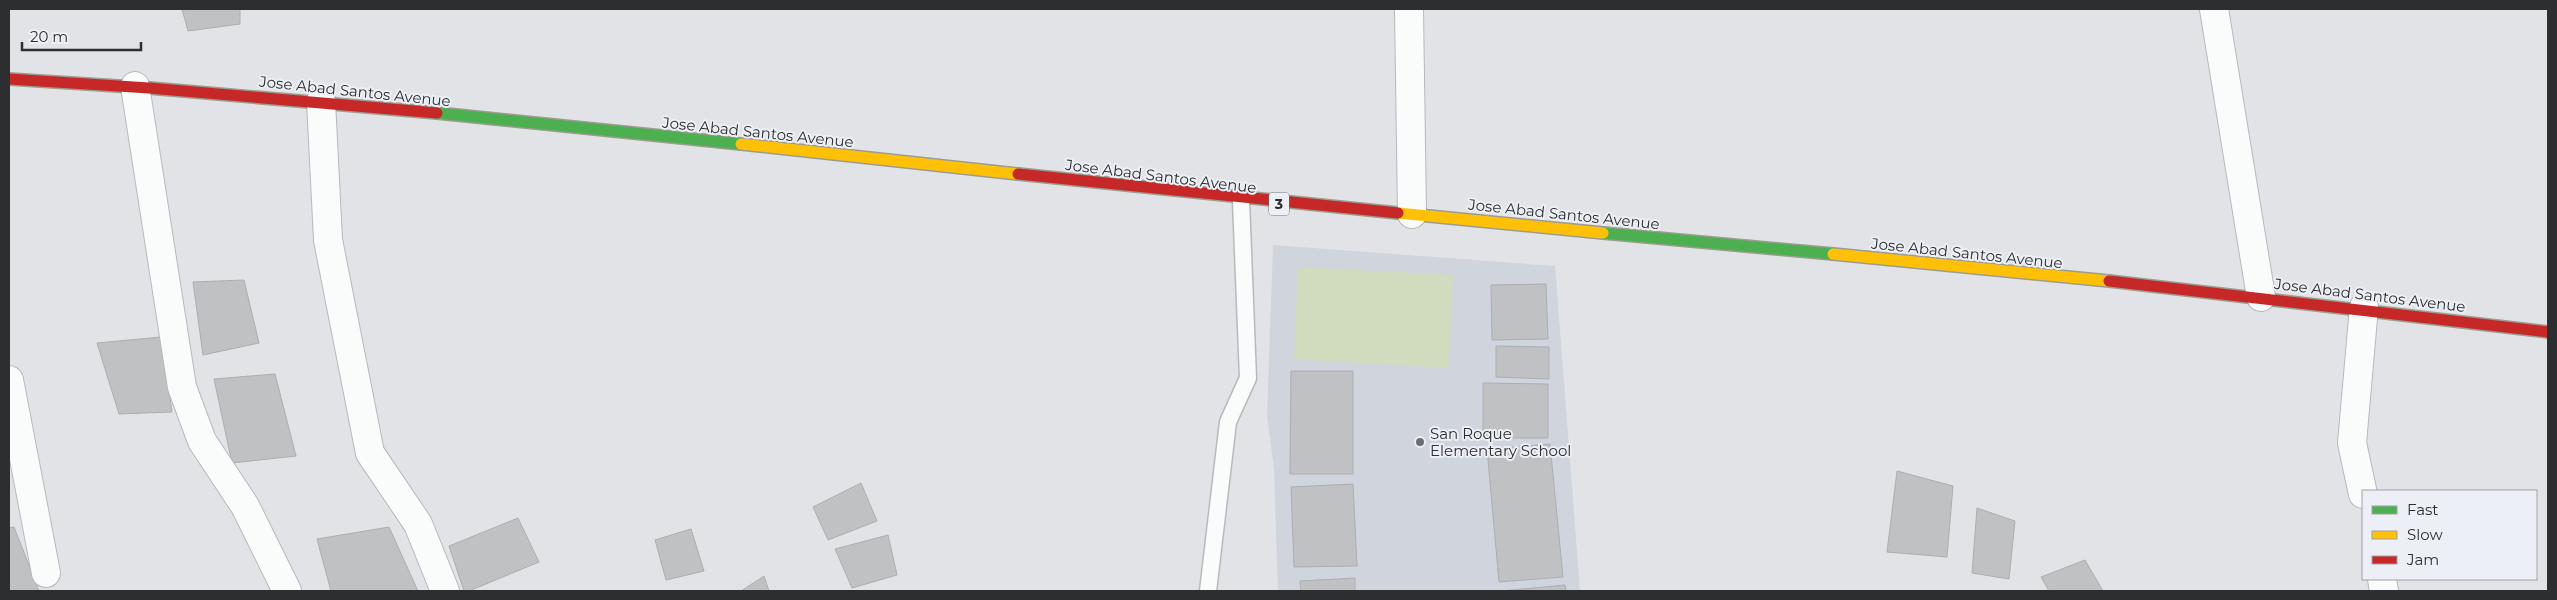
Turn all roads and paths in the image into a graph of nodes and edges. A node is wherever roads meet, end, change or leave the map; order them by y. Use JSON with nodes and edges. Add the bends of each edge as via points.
{"nodes":[{"id":1,"x":1409,"y":9,"type":"edge"},
{"id":2,"x":2214,"y":9,"type":"edge"},
{"id":3,"x":9,"y":79,"type":"edge"},
{"id":4,"x":135,"y":86,"type":"junction"},
{"id":5,"x":321,"y":101,"type":"junction"},
{"id":6,"x":1241,"y":201,"type":"junction"},
{"id":7,"x":1412,"y":214,"type":"junction"},
{"id":8,"x":2261,"y":297,"type":"junction"},
{"id":9,"x":2364,"y":307,"type":"junction"},
{"id":10,"x":2548,"y":332,"type":"edge"},
{"id":11,"x":9,"y":380,"type":"edge"},
{"id":12,"x":2362,"y":490,"type":"edge"},
{"id":13,"x":46,"y":573,"type":"dead end"},
{"id":14,"x":287,"y":591,"type":"edge"},
{"id":15,"x":445,"y":591,"type":"edge"},
{"id":16,"x":1208,"y":591,"type":"edge"}],
"edges":[{"from":1,"to":7,"type":"street"},
{"from":2,"to":8,"type":"street"},
{"from":3,"to":4,"type":"highway","name":"Jose Abad Santos Avenue","number":"3"},
{"from":4,"to":5,"type":"highway","name":"Jose Abad Santos Avenue","number":"3"},
{"from":4,"to":14,"type":"street","via":[[182,387],[202,441],[245,506]]},
{"from":5,"to":6,"type":"highway","name":"Jose Abad Santos Avenue","number":"3"},
{"from":5,"to":15,"type":"street","via":[[328,240],[370,453],[418,524]]},
{"from":6,"to":7,"type":"highway","name":"Jose Abad Santos Avenue","number":"3"},
{"from":6,"to":16,"type":"lane","via":[[1248,378],[1228,422]]},
{"from":7,"to":8,"type":"highway","name":"Jose Abad Santos Avenue","number":"3"},
{"from":8,"to":9,"type":"highway","name":"Jose Abad Santos Avenue","number":"3"},
{"from":9,"to":10,"type":"highway","name":"Jose Abad Santos Avenue","number":"3"},
{"from":9,"to":12,"type":"street","via":[[2352,443]]},
{"from":11,"to":13,"type":"street"}]}
